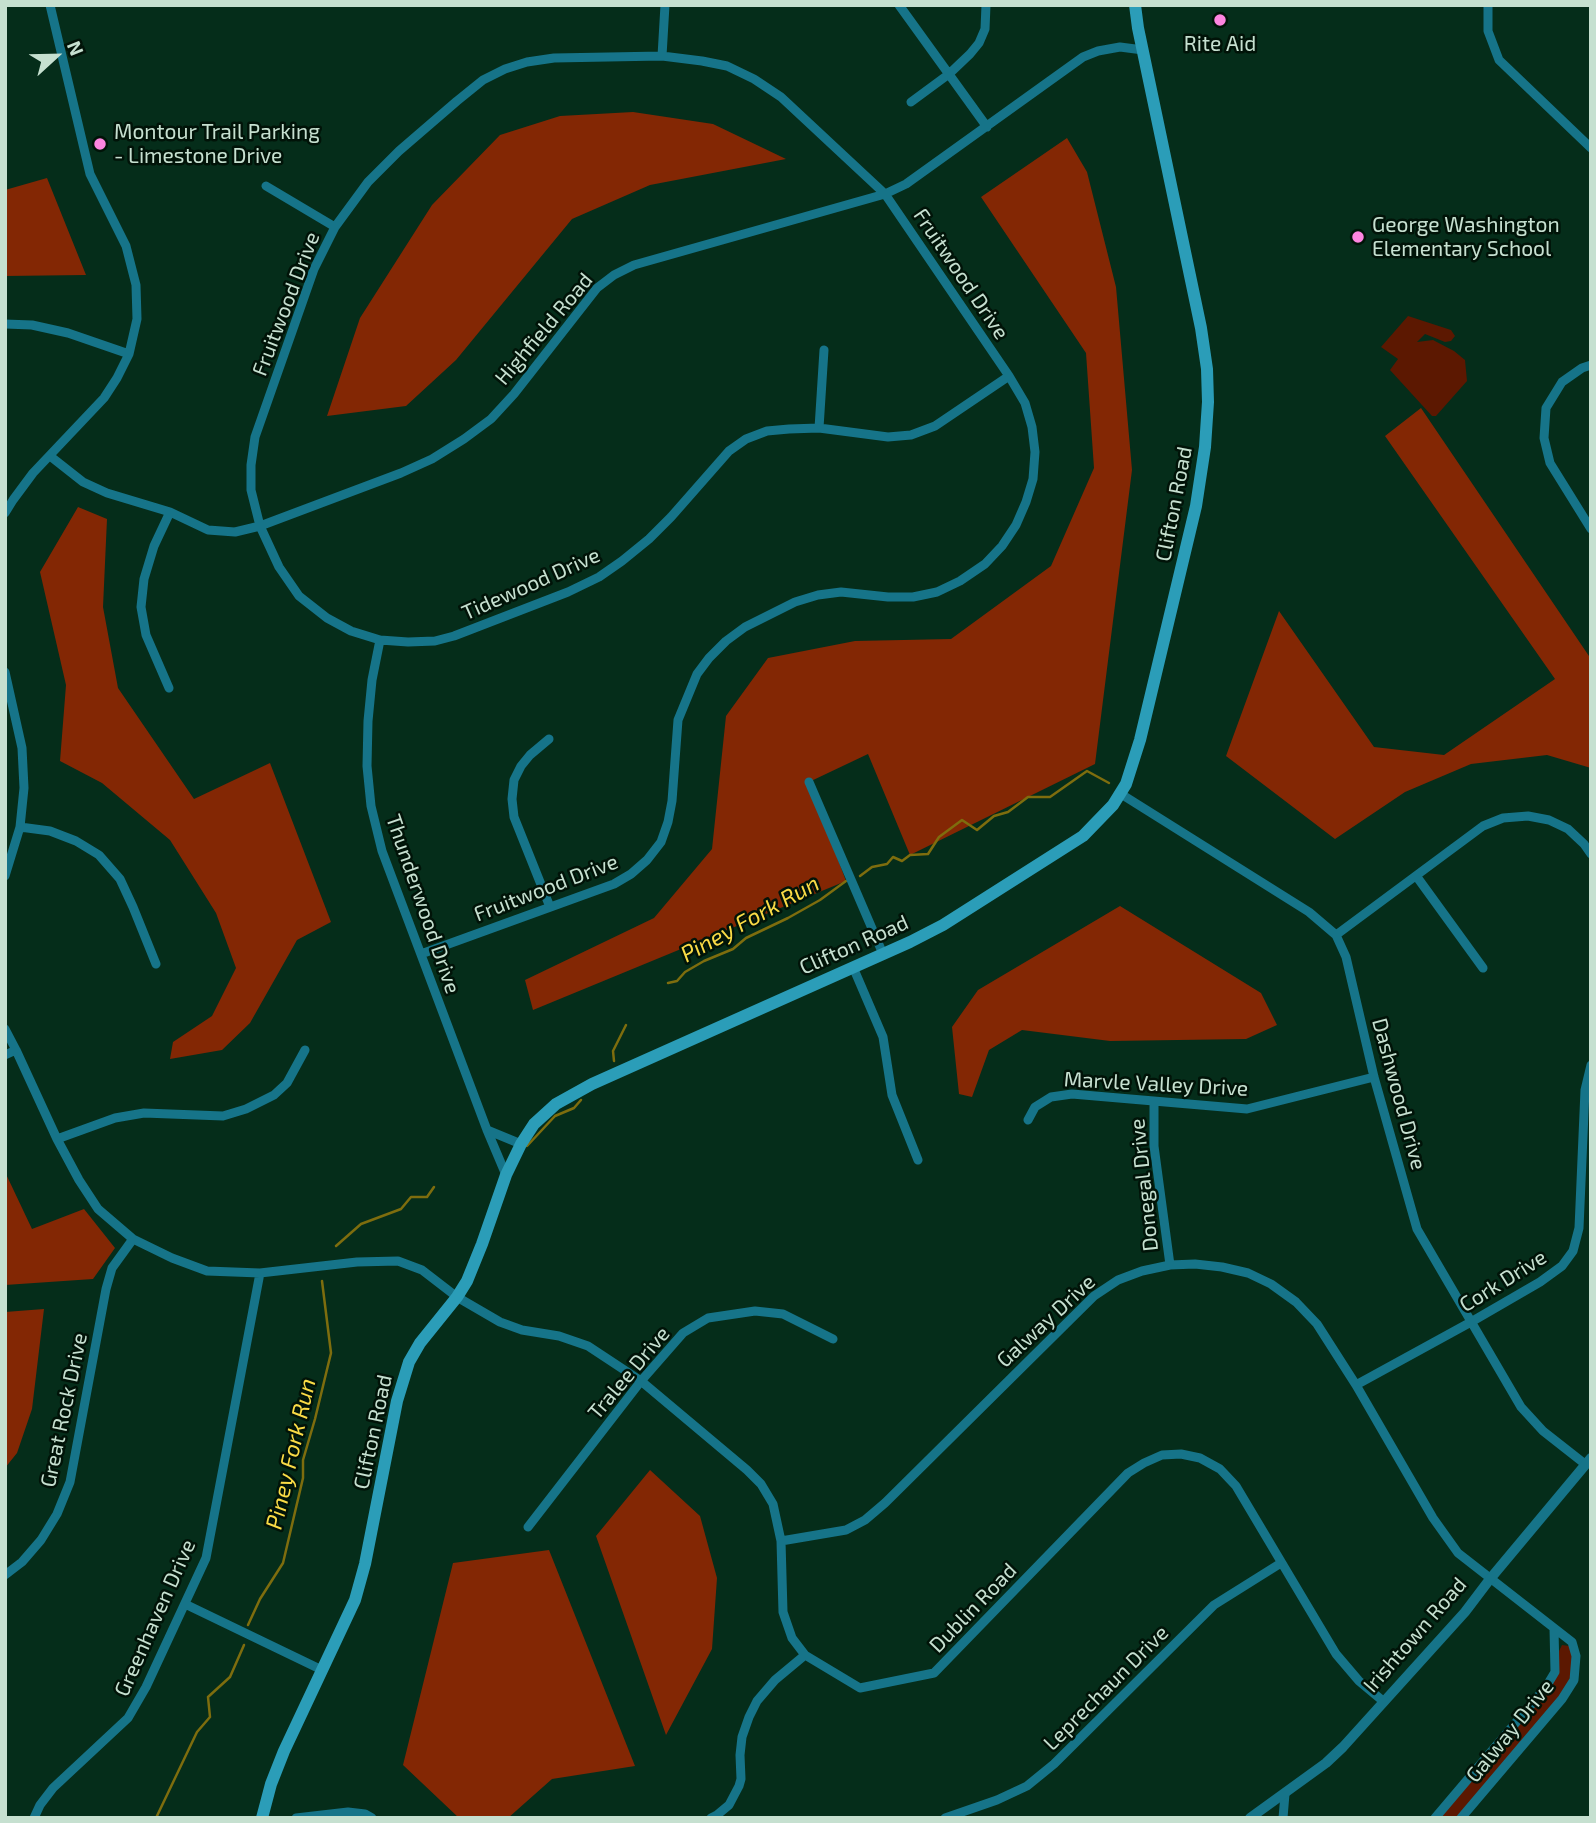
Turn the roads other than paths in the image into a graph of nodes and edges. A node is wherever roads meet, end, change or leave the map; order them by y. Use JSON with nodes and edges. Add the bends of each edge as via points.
{"nodes":[{"id":1,"x":50,"y":5,"type":"edge"},
{"id":2,"x":665,"y":5,"type":"edge"},
{"id":3,"x":899,"y":5,"type":"edge"},
{"id":4,"x":986,"y":5,"type":"edge"},
{"id":5,"x":1135,"y":5,"type":"edge"},
{"id":6,"x":1488,"y":5,"type":"edge"},
{"id":7,"x":1143,"y":50,"type":"junction"},
{"id":8,"x":662,"y":56,"type":"junction"},
{"id":9,"x":949,"y":74,"type":"junction"},
{"id":10,"x":911,"y":102,"type":"dead end"},
{"id":11,"x":987,"y":127,"type":"junction"},
{"id":12,"x":1591,"y":148,"type":"edge"},
{"id":13,"x":266,"y":186,"type":"dead end"},
{"id":14,"x":885,"y":194,"type":"junction"},
{"id":15,"x":335,"y":227,"type":"junction"},
{"id":16,"x":5,"y":324,"type":"edge"},
{"id":17,"x":824,"y":350,"type":"dead end"},
{"id":18,"x":128,"y":354,"type":"junction"},
{"id":19,"x":1591,"y":365,"type":"edge"},
{"id":20,"x":1009,"y":376,"type":"junction"},
{"id":21,"x":819,"y":428,"type":"junction"},
{"id":22,"x":50,"y":456,"type":"junction"},
{"id":23,"x":170,"y":512,"type":"junction"},
{"id":24,"x":5,"y":513,"type":"edge"},
{"id":25,"x":260,"y":526,"type":"junction"},
{"id":26,"x":1591,"y":529,"type":"edge"},
{"id":27,"x":380,"y":640,"type":"junction"},
{"id":28,"x":5,"y":672,"type":"edge"},
{"id":29,"x":169,"y":688,"type":"dead end"},
{"id":30,"x":549,"y":739,"type":"dead end"},
{"id":31,"x":809,"y":782,"type":"dead end"},
{"id":32,"x":1121,"y":794,"type":"junction"},
{"id":33,"x":20,"y":827,"type":"junction"},
{"id":34,"x":1591,"y":854,"type":"edge"},
{"id":35,"x":5,"y":876,"type":"edge"},
{"id":36,"x":1416,"y":877,"type":"junction"},
{"id":37,"x":550,"y":907,"type":"junction"},
{"id":38,"x":1336,"y":935,"type":"junction"},
{"id":39,"x":421,"y":954,"type":"junction"},
{"id":40,"x":883,"y":954,"type":"junction"},
{"id":41,"x":156,"y":964,"type":"dead end"},
{"id":42,"x":853,"y":967,"type":"junction"},
{"id":43,"x":1483,"y":968,"type":"dead end"},
{"id":44,"x":5,"y":1029,"type":"edge"},
{"id":45,"x":305,"y":1049,"type":"dead end"},
{"id":46,"x":16,"y":1050,"type":"junction"},
{"id":47,"x":5,"y":1055,"type":"edge"},
{"id":48,"x":1591,"y":1065,"type":"edge"},
{"id":49,"x":1374,"y":1077,"type":"junction"},
{"id":50,"x":1154,"y":1102,"type":"junction"},
{"id":51,"x":1028,"y":1120,"type":"dead end"},
{"id":52,"x":487,"y":1130,"type":"junction"},
{"id":53,"x":57,"y":1139,"type":"junction"},
{"id":54,"x":521,"y":1144,"type":"junction"},
{"id":55,"x":918,"y":1160,"type":"dead end"},
{"id":56,"x":506,"y":1175,"type":"junction"},
{"id":57,"x":133,"y":1239,"type":"junction"},
{"id":58,"x":1170,"y":1265,"type":"junction"},
{"id":59,"x":260,"y":1273,"type":"junction"},
{"id":60,"x":457,"y":1297,"type":"junction"},
{"id":61,"x":1471,"y":1322,"type":"junction"},
{"id":62,"x":833,"y":1339,"type":"dead end"},
{"id":63,"x":641,"y":1381,"type":"junction"},
{"id":64,"x":1356,"y":1385,"type":"junction"},
{"id":65,"x":1588,"y":1461,"type":"edge"},
{"id":66,"x":528,"y":1527,"type":"dead end"},
{"id":67,"x":781,"y":1541,"type":"junction"},
{"id":68,"x":1281,"y":1563,"type":"junction"},
{"id":69,"x":5,"y":1575,"type":"edge"},
{"id":70,"x":1490,"y":1579,"type":"junction"},
{"id":71,"x":185,"y":1604,"type":"junction"},
{"id":72,"x":1554,"y":1629,"type":"junction"},
{"id":73,"x":804,"y":1655,"type":"junction"},
{"id":74,"x":322,"y":1670,"type":"junction"},
{"id":75,"x":1383,"y":1701,"type":"junction"},
{"id":76,"x":1285,"y":1794,"type":"junction"},
{"id":77,"x":262,"y":1817,"type":"edge"},
{"id":78,"x":34,"y":1818,"type":"edge"},
{"id":79,"x":267,"y":1818,"type":"edge"},
{"id":80,"x":296,"y":1818,"type":"edge"},
{"id":81,"x":372,"y":1818,"type":"edge"},
{"id":82,"x":711,"y":1818,"type":"edge"},
{"id":83,"x":944,"y":1818,"type":"edge"},
{"id":84,"x":1250,"y":1818,"type":"edge"},
{"id":85,"x":1283,"y":1818,"type":"edge"},
{"id":86,"x":1435,"y":1818,"type":"edge"},
{"id":87,"x":1461,"y":1818,"type":"edge"}],
"edges":[{"from":1,"to":18,"type":"street","via":[[90,174],[127,246],[136,285],[136,319]]},
{"from":2,"to":8,"type":"street"},
{"from":3,"to":9,"type":"street"},
{"from":4,"to":9,"type":"street","via":[[979,43]]},
{"from":5,"to":7,"type":"main road","name":"Clifton Road"},
{"from":6,"to":12,"type":"street","via":[[1488,31],[1499,61]]},
{"from":7,"to":11,"type":"street","name":"Highfield Road","via":[[1120,47],[1083,57]]},
{"from":7,"to":32,"type":"main road","name":"Clifton Road","via":[[1201,328],[1208,402],[1186,553],[1140,740]]},
{"from":8,"to":14,"type":"street","name":"Fruitwood Drive","via":[[727,66],[754,79],[781,97]]},
{"from":8,"to":15,"type":"street","name":"Fruitwood Drive","via":[[554,58],[527,62],[483,80],[399,151],[368,182]]},
{"from":9,"to":10,"type":"street"},
{"from":9,"to":11,"type":"street"},
{"from":11,"to":14,"type":"street","name":"Highfield Road"},
{"from":13,"to":15,"type":"street"},
{"from":14,"to":20,"type":"street","name":"Fruitwood Drive"},
{"from":14,"to":25,"type":"street","name":"Highfield Road","via":[[634,265],[614,275],[597,288],[514,394],[464,439],[401,473]]},
{"from":15,"to":25,"type":"street","name":"Fruitwood Drive","via":[[314,269],[255,437],[251,490]]},
{"from":16,"to":18,"type":"street","via":[[68,333]]},
{"from":17,"to":21,"type":"street"},
{"from":18,"to":22,"type":"street","via":[[104,398]]},
{"from":19,"to":26,"type":"street","via":[[1562,382],[1546,408],[1544,438],[1550,463]]},
{"from":20,"to":21,"type":"street","name":"Tidewood Drive","via":[[935,426],[911,435],[887,437]]},
{"from":20,"to":37,"type":"street","name":"Fruitwood Drive","via":[[1025,403],[1035,452],[1026,502],[1002,546],[985,564],[937,592],[913,597],[818,595],[795,601],[726,641],[696,674],[678,720],[672,801],[661,842],[647,860],[614,884]]},
{"from":21,"to":27,"type":"street","name":"Tidewood Drive","via":[[767,431],[746,439],[729,451],[649,539],[599,577],[568,592],[445,639]]},
{"from":22,"to":23,"type":"street","name":"Highfield Road","via":[[83,482]]},
{"from":22,"to":24,"type":"street"},
{"from":23,"to":25,"type":"street","name":"Highfield Road","via":[[208,530],[235,532]]},
{"from":23,"to":29,"type":"street","via":[[154,546],[141,607],[146,635]]},
{"from":25,"to":27,"type":"street","name":"Tidewood Drive","via":[[299,596],[327,618]]},
{"from":27,"to":39,"type":"street","name":"Thunderwood Drive","via":[[368,720],[371,806],[382,851]]},
{"from":28,"to":33,"type":"street","via":[[22,748]]},
{"from":30,"to":37,"type":"street","via":[[521,766],[512,799],[514,817]]},
{"from":31,"to":40,"type":"street"},
{"from":32,"to":38,"type":"street","name":"Dashwood Drive","via":[[1309,912]]},
{"from":32,"to":40,"type":"main road","name":"Clifton Road","via":[[1083,836],[960,916]]},
{"from":33,"to":35,"type":"street"},
{"from":33,"to":41,"type":"street","via":[[50,831],[99,855],[120,878]]},
{"from":34,"to":36,"type":"street","via":[[1568,829],[1549,820],[1503,818],[1483,826]]},
{"from":36,"to":38,"type":"street"},
{"from":36,"to":43,"type":"street"},
{"from":37,"to":39,"type":"street","name":"Fruitwood Drive"},
{"from":38,"to":49,"type":"street","name":"Dashwood Drive","via":[[1346,957]]},
{"from":39,"to":52,"type":"street","name":"Thunderwood Drive"},
{"from":40,"to":42,"type":"main road","name":"Clifton Road"},
{"from":42,"to":54,"type":"main road","name":"Clifton Road","via":[[566,1097],[539,1118]]},
{"from":42,"to":55,"type":"street","via":[[883,1037],[892,1095]]},
{"from":44,"to":46,"type":"street"},
{"from":45,"to":53,"type":"street","via":[[286,1083],[274,1095],[246,1109],[223,1116],[144,1113],[115,1118]]},
{"from":46,"to":47,"type":"street"},
{"from":46,"to":53,"type":"street"},
{"from":48,"to":61,"type":"street","name":"Cork Drive","via":[[1585,1090],[1579,1228],[1573,1251],[1540,1282]]},
{"from":49,"to":50,"type":"street","name":"Marvle Valley Drive","via":[[1247,1108]]},
{"from":49,"to":61,"type":"street","name":"Dashwood Drive","via":[[1417,1229]]},
{"from":50,"to":51,"type":"street","name":"Marvle Valley Drive","via":[[1072,1094],[1051,1097],[1035,1107]]},
{"from":50,"to":58,"type":"street","name":"Donegal Drive","via":[[1154,1146]]},
{"from":52,"to":54,"type":"street"},
{"from":52,"to":56,"type":"street","name":"Thunderwood Drive"},
{"from":53,"to":57,"type":"street","via":[[98,1209]]},
{"from":54,"to":56,"type":"main road","name":"Clifton Road"},
{"from":56,"to":60,"type":"main road","name":"Clifton Road"},
{"from":57,"to":59,"type":"street","via":[[207,1271]]},
{"from":57,"to":69,"type":"street","name":"Great Rock Drive","via":[[112,1268],[106,1289],[70,1482],[41,1540]]},
{"from":58,"to":64,"type":"street","name":"Galway Drive","via":[[1222,1267],[1271,1284],[1296,1301],[1317,1324]]},
{"from":58,"to":67,"type":"street","name":"Galway Drive","via":[[1118,1280],[1094,1296],[865,1520],[846,1530]]},
{"from":59,"to":60,"type":"street","via":[[398,1261],[422,1270]]},
{"from":59,"to":71,"type":"street","name":"Greenhaven Drive","via":[[206,1558]]},
{"from":60,"to":63,"type":"street","via":[[500,1322],[588,1346]]},
{"from":60,"to":74,"type":"main road","name":"Clifton Road","via":[[419,1343],[404,1374],[362,1576]]},
{"from":61,"to":64,"type":"street","name":"Cork Drive"},
{"from":61,"to":65,"type":"street","name":"Dashwood Drive","via":[[1521,1408],[1543,1431]]},
{"from":62,"to":63,"type":"street","name":"Tralee Drive","via":[[783,1314],[755,1311],[708,1318],[683,1333]]},
{"from":63,"to":66,"type":"street","name":"Tralee Drive"},
{"from":63,"to":67,"type":"street","via":[[761,1484],[773,1504]]},
{"from":64,"to":70,"type":"street","name":"Galway Drive","via":[[1433,1518],[1458,1553]]},
{"from":65,"to":70,"type":"street","name":"Irishtown Road"},
{"from":67,"to":73,"type":"street","via":[[783,1612]]},
{"from":68,"to":73,"type":"street","name":"Dublin Road","via":[[1236,1486],[1220,1469],[1200,1458],[1162,1455],[1128,1474],[934,1673],[860,1688]]},
{"from":68,"to":75,"type":"street","name":"Dublin Road","via":[[1336,1654]]},
{"from":68,"to":83,"type":"street","name":"Leprechaun Drive","via":[[1214,1605],[1055,1764],[1027,1786]]},
{"from":70,"to":72,"type":"street","name":"Galway Drive"},
{"from":70,"to":75,"type":"street","name":"Irishtown Road"},
{"from":71,"to":74,"type":"street"},
{"from":71,"to":78,"type":"street","name":"Greenhaven Drive","via":[[128,1718],[52,1788]]},
{"from":72,"to":86,"type":"street","name":"Galway Drive","via":[[1555,1672],[1546,1687]]},
{"from":72,"to":87,"type":"street","name":"Galway Drive","via":[[1572,1642],[1574,1679]]},
{"from":73,"to":82,"type":"street","via":[[757,1701],[743,1737],[739,1786],[729,1805]]},
{"from":74,"to":77,"type":"main road","name":"Clifton Road","via":[[277,1768]]},
{"from":75,"to":76,"type":"street","name":"Irishtown Road","via":[[1343,1747]]},
{"from":76,"to":84,"type":"street","name":"Irishtown Road"},
{"from":76,"to":85,"type":"street"},
{"from":77,"to":79,"type":"street"},
{"from":80,"to":81,"type":"street","via":[[348,1812]]}]}
